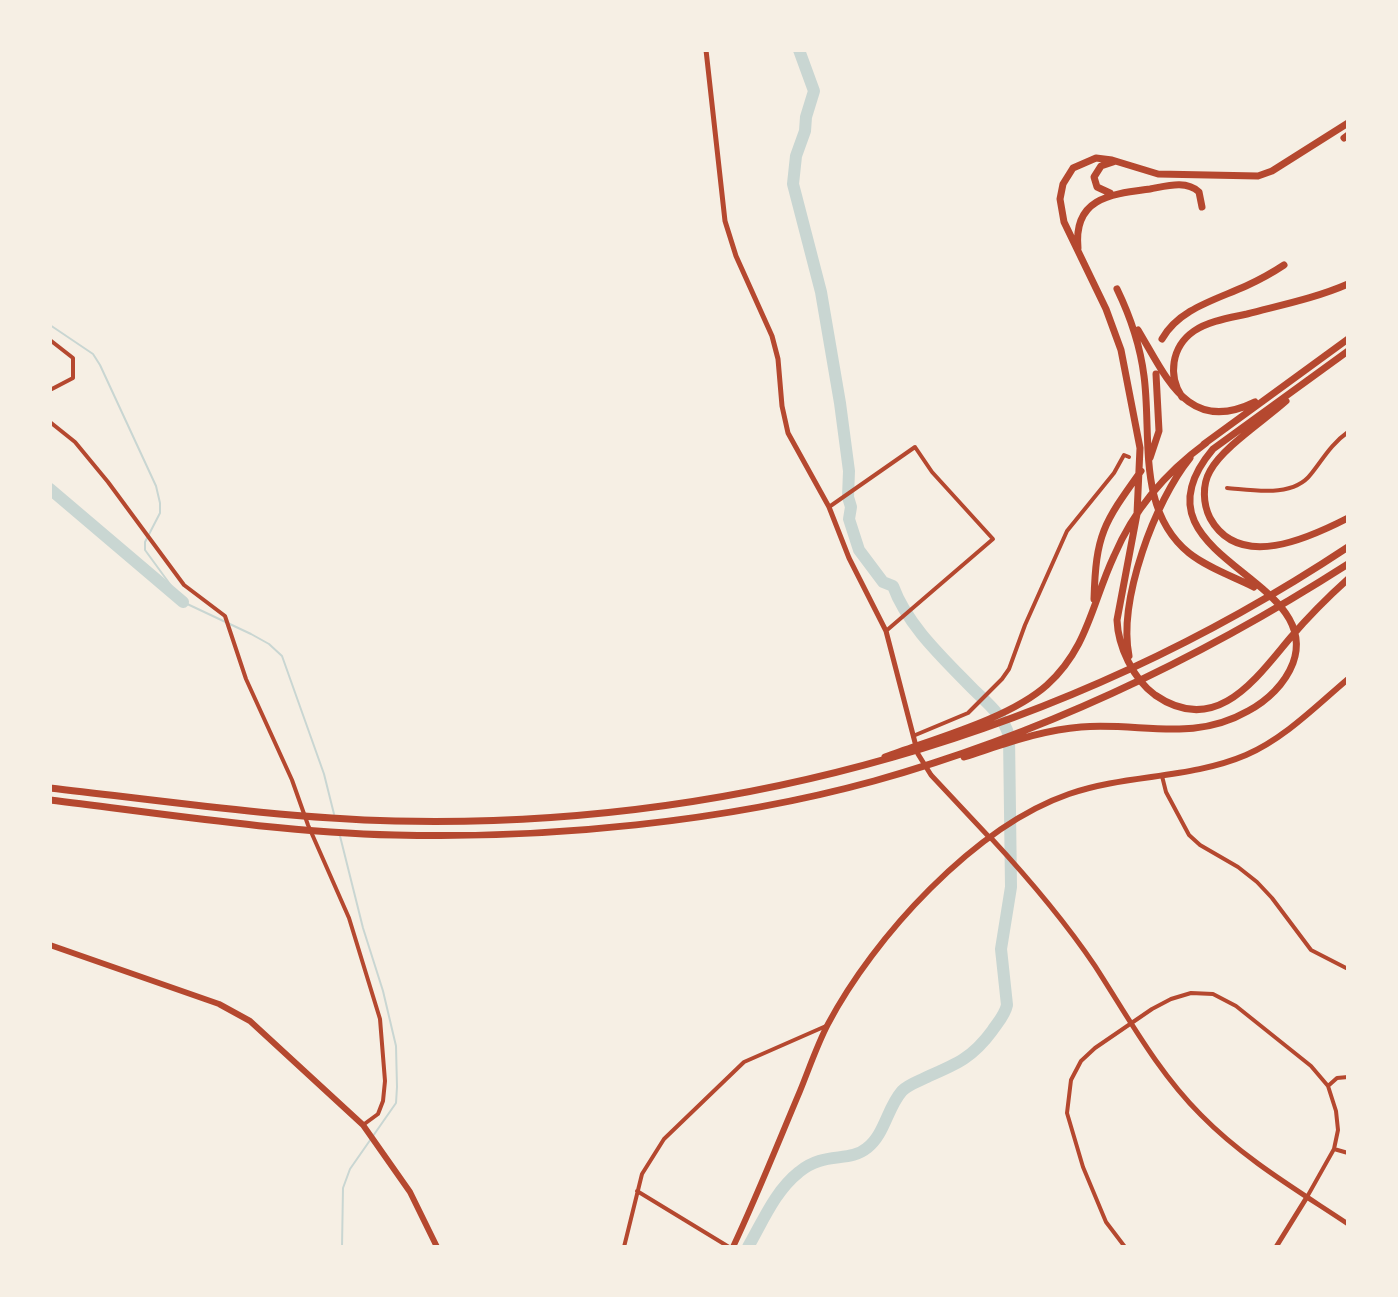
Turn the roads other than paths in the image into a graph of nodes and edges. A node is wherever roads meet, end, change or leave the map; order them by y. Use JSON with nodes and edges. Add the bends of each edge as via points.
{"nodes":[{"id":1,"x":706,"y":50,"type":"edge"},
{"id":2,"x":1348,"y":123,"type":"edge"},
{"id":3,"x":1119,"y":162,"type":"junction"},
{"id":4,"x":1119,"y":193,"type":"junction"},
{"id":5,"x":1202,"y":207,"type":"dead end"},
{"id":6,"x":1079,"y":254,"type":"junction"},
{"id":7,"x":1284,"y":265,"type":"dead end"},
{"id":8,"x":1348,"y":284,"type":"edge"},
{"id":9,"x":1117,"y":289,"type":"dead end"},
{"id":10,"x":1130,"y":317,"type":"junction"},
{"id":11,"x":1162,"y":339,"type":"dead end"},
{"id":12,"x":1348,"y":339,"type":"edge"},
{"id":13,"x":50,"y":340,"type":"edge"},
{"id":14,"x":1348,"y":351,"type":"edge"},
{"id":15,"x":1156,"y":374,"type":"dead end"},
{"id":16,"x":1315,"y":375,"type":"junction"},
{"id":17,"x":50,"y":390,"type":"edge"},
{"id":18,"x":1278,"y":391,"type":"junction"},
{"id":19,"x":1182,"y":397,"type":"junction"},
{"id":20,"x":50,"y":422,"type":"edge"},
{"id":21,"x":1348,"y":432,"type":"edge"},
{"id":22,"x":1206,"y":443,"type":"junction"},
{"id":23,"x":1129,"y":457,"type":"dead end"},
{"id":24,"x":1227,"y":488,"type":"dead end"},
{"id":25,"x":829,"y":507,"type":"junction"},
{"id":26,"x":1348,"y":518,"type":"edge"},
{"id":27,"x":1348,"y":547,"type":"edge"},
{"id":28,"x":1348,"y":564,"type":"edge"},
{"id":29,"x":1348,"y":579,"type":"edge"},
{"id":30,"x":1264,"y":591,"type":"junction"},
{"id":31,"x":1092,"y":617,"type":"junction"},
{"id":32,"x":886,"y":631,"type":"junction"},
{"id":33,"x":1130,"y":662,"type":"junction"},
{"id":34,"x":1348,"y":679,"type":"edge"},
{"id":35,"x":912,"y":736,"type":"junction"},
{"id":36,"x":833,"y":775,"type":"junction"},
{"id":37,"x":1162,"y":776,"type":"junction"},
{"id":38,"x":873,"y":781,"type":"junction"},
{"id":39,"x":50,"y":788,"type":"edge"},
{"id":40,"x":50,"y":800,"type":"edge"},
{"id":41,"x":991,"y":838,"type":"junction"},
{"id":42,"x":50,"y":945,"type":"edge"},
{"id":43,"x":1348,"y":969,"type":"edge"},
{"id":44,"x":1131,"y":1023,"type":"junction"},
{"id":45,"x":827,"y":1025,"type":"junction"},
{"id":46,"x":1348,"y":1077,"type":"edge"},
{"id":47,"x":1328,"y":1086,"type":"junction"},
{"id":48,"x":366,"y":1128,"type":"junction"},
{"id":49,"x":1334,"y":1149,"type":"junction"},
{"id":50,"x":1348,"y":1153,"type":"edge"},
{"id":51,"x":637,"y":1191,"type":"junction"},
{"id":52,"x":1307,"y":1197,"type":"junction"},
{"id":53,"x":1348,"y":1224,"type":"edge"},
{"id":54,"x":437,"y":1247,"type":"edge"},
{"id":55,"x":624,"y":1247,"type":"edge"},
{"id":56,"x":731,"y":1247,"type":"edge"},
{"id":57,"x":1125,"y":1247,"type":"edge"},
{"id":58,"x":1276,"y":1247,"type":"edge"}],
"edges":[{"from":1,"to":25,"type":"street","via":[[725,221],[772,336],[788,433]]},
{"from":2,"to":3,"type":"highway","via":[[1258,176],[1158,174]]},
{"from":3,"to":4,"type":"highway","via":[[1105,164],[1094,177],[1101,190]]},
{"from":3,"to":6,"type":"highway","via":[[1084,161],[1063,184],[1062,215]]},
{"from":4,"to":5,"type":"highway","via":[[1187,184],[1199,192]]},
{"from":4,"to":6,"type":"highway","via":[[1100,198],[1084,214],[1078,229]]},
{"from":6,"to":33,"type":"highway","via":[[1121,350],[1140,448],[1139,495],[1117,620],[1119,640]]},
{"from":7,"to":11,"type":"highway","via":[[1190,311]]},
{"from":8,"to":19,"type":"highway","via":[[1194,331],[1174,363],[1175,385]]},
{"from":9,"to":10,"type":"highway"},
{"from":10,"to":19,"type":"highway"},
{"from":10,"to":30,"type":"highway","via":[[1142,361],[1151,483],[1164,522],[1200,560]]},
{"from":12,"to":18,"type":"highway"},
{"from":13,"to":17,"type":"street","via":[[74,362],[73,378]]},
{"from":14,"to":16,"type":"highway"},
{"from":15,"to":31,"type":"highway","via":[[1158,440],[1101,536]]},
{"from":16,"to":26,"type":"highway","via":[[1217,460],[1207,476],[1205,501],[1217,528],[1235,542],[1256,547],[1291,542]]},
{"from":16,"to":30,"type":"highway","via":[[1213,449],[1191,490],[1192,514],[1206,541]]},
{"from":18,"to":19,"type":"highway","via":[[1218,412],[1201,410]]},
{"from":18,"to":22,"type":"highway"},
{"from":20,"to":48,"type":"street","via":[[75,442],[184,585],[225,616],[246,679],[349,918],[380,1019],[383,1101]]},
{"from":21,"to":24,"type":"street","via":[[1301,484],[1269,490]]},
{"from":22,"to":31,"type":"highway","via":[[1172,469],[1141,506],[1113,556]]},
{"from":22,"to":33,"type":"highway","via":[[1176,479],[1145,545],[1129,615]]},
{"from":23,"to":35,"type":"street","via":[[1124,455],[1067,531],[1002,679],[968,713]]},
{"from":25,"to":32,"type":"street"},
{"from":25,"to":32,"type":"street","via":[[915,447],[993,539]]},
{"from":27,"to":36,"type":"highway","via":[[1184,643],[1063,700],[954,740]]},
{"from":28,"to":38,"type":"highway","via":[[1190,656],[1070,712]]},
{"from":29,"to":33,"type":"highway","via":[[1252,684],[1212,706],[1169,702],[1150,691]]},
{"from":30,"to":38,"type":"highway","via":[[1289,619],[1296,647],[1279,687],[1250,711],[1183,731],[1057,729]]},
{"from":31,"to":36,"type":"highway","via":[[1062,669],[1033,696]]},
{"from":32,"to":35,"type":"street"},
{"from":34,"to":37,"type":"main road","via":[[1265,745],[1229,761]]},
{"from":35,"to":41,"type":"street","via":[[931,775]]},
{"from":36,"to":39,"type":"highway","via":[[626,812],[447,821],[346,819]]},
{"from":37,"to":41,"type":"main road","via":[[1070,794],[1017,818]]},
{"from":37,"to":43,"type":"street","via":[[1189,835],[1257,882],[1311,950]]},
{"from":38,"to":40,"type":"highway","via":[[727,811],[613,827],[447,835],[243,825]]},
{"from":41,"to":44,"type":"street","via":[[1041,892]]},
{"from":41,"to":45,"type":"main road","via":[[954,865],[913,908],[856,978]]},
{"from":42,"to":48,"type":"main road","via":[[219,1004],[250,1021]]},
{"from":44,"to":47,"type":"street","via":[[1171,999],[1213,994],[1268,1031]]},
{"from":44,"to":52,"type":"street","via":[[1162,1071],[1200,1114],[1266,1171]]},
{"from":44,"to":57,"type":"street","via":[[1081,1061],[1067,1095],[1067,1113],[1096,1203]]},
{"from":45,"to":51,"type":"street","via":[[744,1062],[664,1139]]},
{"from":45,"to":56,"type":"main road"},
{"from":46,"to":47,"type":"street"},
{"from":47,"to":49,"type":"street","via":[[1337,1120]]},
{"from":48,"to":54,"type":"main road","via":[[410,1192]]},
{"from":49,"to":50,"type":"street"},
{"from":49,"to":52,"type":"street"},
{"from":51,"to":55,"type":"street"},
{"from":51,"to":56,"type":"street"},
{"from":52,"to":53,"type":"street"},
{"from":52,"to":58,"type":"street"}]}
